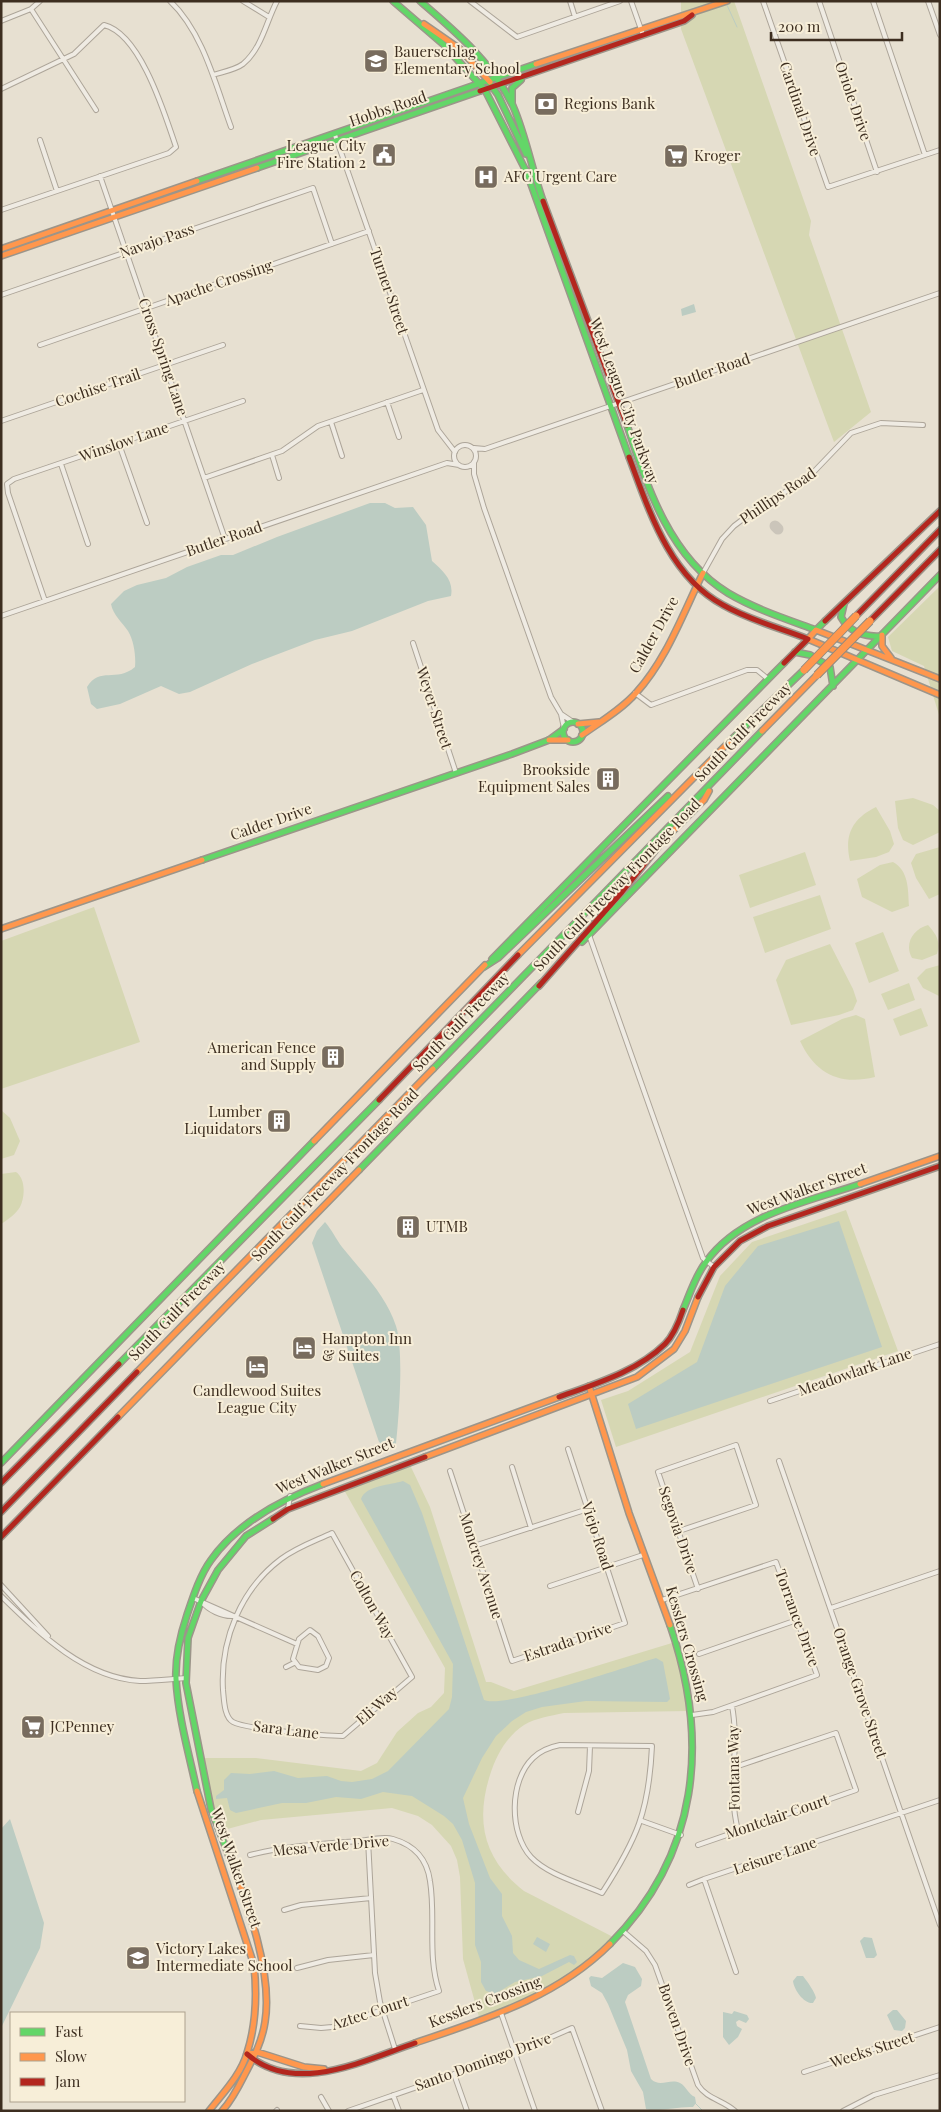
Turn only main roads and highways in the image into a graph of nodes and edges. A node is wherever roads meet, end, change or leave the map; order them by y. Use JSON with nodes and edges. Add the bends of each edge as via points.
{"nodes":[{"id":1,"x":394,"y":1,"type":"edge"},
{"id":2,"x":420,"y":1,"type":"edge"},
{"id":3,"x":727,"y":1,"type":"edge"},
{"id":4,"x":642,"y":32,"type":"junction"},
{"id":5,"x":527,"y":75,"type":"junction"},
{"id":6,"x":488,"y":80,"type":"junction"},
{"id":7,"x":493,"y":87,"type":"junction"},
{"id":8,"x":512,"y":103,"type":"junction"},
{"id":9,"x":336,"y":138,"type":"junction"},
{"id":10,"x":535,"y":178,"type":"junction"},
{"id":11,"x":114,"y":214,"type":"junction"},
{"id":12,"x":1,"y":249,"type":"edge"},
{"id":13,"x":556,"y":253,"type":"junction"},
{"id":14,"x":564,"y":253,"type":"junction"},
{"id":15,"x":1,"y":256,"type":"edge"},
{"id":16,"x":585,"y":320,"type":"junction"},
{"id":17,"x":616,"y":404,"type":"junction"},
{"id":18,"x":940,"y":511,"type":"edge"},
{"id":19,"x":940,"y":530,"type":"edge"},
{"id":20,"x":940,"y":550,"type":"edge"},
{"id":21,"x":703,"y":573,"type":"junction"},
{"id":22,"x":940,"y":575,"type":"edge"},
{"id":23,"x":696,"y":586,"type":"junction"},
{"id":24,"x":845,"y":601,"type":"junction"},
{"id":25,"x":816,"y":630,"type":"junction"},
{"id":26,"x":882,"y":635,"type":"junction"},
{"id":27,"x":808,"y":639,"type":"junction"},
{"id":28,"x":867,"y":650,"type":"junction"},
{"id":29,"x":795,"y":652,"type":"junction"},
{"id":30,"x":857,"y":660,"type":"junction"},
{"id":31,"x":894,"y":662,"type":"junction"},
{"id":32,"x":940,"y":679,"type":"edge"},
{"id":33,"x":833,"y":686,"type":"junction"},
{"id":34,"x":940,"y":695,"type":"edge"},
{"id":35,"x":599,"y":722,"type":"junction"},
{"id":36,"x":576,"y":723,"type":"junction"},
{"id":37,"x":564,"y":729,"type":"junction"},
{"id":38,"x":743,"y":729,"type":"junction"},
{"id":39,"x":582,"y":735,"type":"junction"},
{"id":40,"x":549,"y":740,"type":"junction"},
{"id":41,"x":569,"y":740,"type":"junction"},
{"id":42,"x":714,"y":782,"type":"junction"},
{"id":43,"x":1,"y":929,"type":"edge"},
{"id":44,"x":484,"y":967,"type":"junction"},
{"id":45,"x":539,"y":986,"type":"junction"},
{"id":46,"x":940,"y":1156,"type":"edge"},
{"id":47,"x":940,"y":1166,"type":"edge"},
{"id":48,"x":589,"y":1386,"type":"junction"},
{"id":49,"x":592,"y":1395,"type":"junction"},
{"id":50,"x":1,"y":1463,"type":"edge"},
{"id":51,"x":1,"y":1483,"type":"edge"},
{"id":52,"x":1,"y":1512,"type":"edge"},
{"id":53,"x":1,"y":1537,"type":"edge"},
{"id":54,"x":257,"y":2052,"type":"junction"},
{"id":55,"x":247,"y":2054,"type":"junction"},
{"id":56,"x":253,"y":2060,"type":"junction"},
{"id":57,"x":329,"y":2069,"type":"junction"},
{"id":58,"x":209,"y":2111,"type":"edge"},
{"id":59,"x":222,"y":2111,"type":"edge"}],
"edges":[{"from":1,"to":6,"type":"main road","name":"West League City Parkway"},
{"from":2,"to":6,"type":"main road","name":"West League City Parkway","via":[[464,40]]},
{"from":3,"to":4,"type":"main road","name":"Hobbs Road"},
{"from":4,"to":5,"type":"main road","name":"Hobbs Road"},
{"from":4,"to":6,"type":"main road","name":"Hobbs Road"},
{"from":5,"to":7,"type":"main road","name":"Hobbs Road"},
{"from":5,"to":8,"type":"main road","via":[[514,86]]},
{"from":6,"to":7,"type":"main road","name":"West League City Parkway"},
{"from":6,"to":7,"type":"main road","name":"West League City Parkway"},
{"from":6,"to":9,"type":"main road","name":"Hobbs Road"},
{"from":7,"to":8,"type":"main road","name":"West League City Parkway"},
{"from":7,"to":9,"type":"main road","name":"Hobbs Road"},
{"from":7,"to":10,"type":"main road","via":[[524,148]]},
{"from":7,"to":13,"type":"main road","name":"West League City Parkway"},
{"from":8,"to":10,"type":"main road","name":"West League City Parkway","via":[[522,127]]},
{"from":9,"to":11,"type":"main road","name":"Hobbs Road"},
{"from":10,"to":14,"type":"main road","name":"West League City Parkway"},
{"from":11,"to":12,"type":"main road","name":"Hobbs Road"},
{"from":11,"to":15,"type":"main road","name":"Hobbs Road"},
{"from":13,"to":14,"type":"main road"},
{"from":13,"to":16,"type":"main road","name":"West League City Parkway"},
{"from":14,"to":16,"type":"main road","name":"West League City Parkway"},
{"from":16,"to":17,"type":"main road","name":"West League City Parkway"},
{"from":17,"to":21,"type":"main road","name":"West League City Parkway","via":[[665,525],[679,547]]},
{"from":17,"to":23,"type":"main road","name":"West League City Parkway","via":[[653,520],[667,547]]},
{"from":18,"to":24,"type":"main road"},
{"from":19,"to":38,"type":"main road","name":"South Gulf Freeway","bridge":true},
{"from":20,"to":42,"type":"main road","name":"South Gulf Freeway","bridge":true},
{"from":21,"to":23,"type":"main road","name":"Calder Drive"},
{"from":21,"to":25,"type":"main road","name":"West League City Parkway","via":[[732,597]]},
{"from":22,"to":26,"type":"main road","name":"South Gulf Freeway Frontage Road"},
{"from":23,"to":27,"type":"main road","name":"West League City Parkway","via":[[722,605]]},
{"from":23,"to":35,"type":"main road","name":"Calder Drive","via":[[657,664],[635,693]]},
{"from":24,"to":25,"type":"main road"},
{"from":24,"to":26,"type":"main road","via":[[841,617],[851,629],[872,638]]},
{"from":25,"to":27,"type":"main road"},
{"from":25,"to":28,"type":"main road","name":"West League City Parkway"},
{"from":26,"to":28,"type":"main road","name":"South Gulf Freeway Frontage Road"},
{"from":26,"to":31,"type":"main road","via":[[885,654]]},
{"from":27,"to":29,"type":"main road"},
{"from":27,"to":30,"type":"main road","name":"West League City Parkway"},
{"from":28,"to":30,"type":"main road","name":"South Gulf Freeway Frontage Road"},
{"from":28,"to":31,"type":"main road","name":"West League City Parkway"},
{"from":29,"to":33,"type":"main road","via":[[810,655],[830,667]]},
{"from":29,"to":44,"type":"main road"},
{"from":30,"to":33,"type":"main road","name":"South Gulf Freeway Frontage Road"},
{"from":30,"to":34,"type":"main road","name":"West League City Parkway"},
{"from":31,"to":32,"type":"main road","name":"West League City Parkway"},
{"from":33,"to":45,"type":"main road","name":"South Gulf Freeway Frontage Road"},
{"from":35,"to":36,"type":"main road"},
{"from":35,"to":39,"type":"main road","name":"Calder Drive"},
{"from":36,"to":37,"type":"main road"},
{"from":36,"to":39,"type":"main road","via":[[582,729]]},
{"from":37,"to":40,"type":"main road","name":"Calder Drive"},
{"from":37,"to":41,"type":"main road","via":[[564,736]]},
{"from":38,"to":44,"type":"main road","via":[[710,754],[498,958]]},
{"from":38,"to":51,"type":"main road","name":"South Gulf Freeway"},
{"from":39,"to":41,"type":"main road","via":[[578,740]]},
{"from":40,"to":41,"type":"main road","name":"Calder Drive"},
{"from":40,"to":43,"type":"main road","name":"Calder Drive"},
{"from":42,"to":45,"type":"main road","via":[[704,800],[654,851]]},
{"from":42,"to":52,"type":"main road","name":"South Gulf Freeway"},
{"from":44,"to":50,"type":"main road"},
{"from":45,"to":53,"type":"main road","name":"South Gulf Freeway Frontage Road"},
{"from":46,"to":48,"type":"main road","name":"West Walker Street","via":[[750,1223],[734,1233],[706,1262],[666,1343],[645,1361]]},
{"from":47,"to":49,"type":"main road","name":"West Walker Street","via":[[755,1232],[740,1241],[714,1267],[703,1284],[685,1331],[674,1349],[650,1369]]},
{"from":48,"to":49,"type":"main road","name":"Kesslers Crossing"},
{"from":48,"to":55,"type":"main road","name":"West Walker Street","via":[[290,1496],[236,1533],[212,1560],[193,1598],[178,1643],[176,1678],[202,1812],[254,1966],[257,1995]]},
{"from":49,"to":54,"type":"main road","name":"West Walker Street","via":[[288,1509],[246,1536],[218,1570],[201,1602],[188,1638],[186,1678],[211,1808],[232,1862],[266,1979],[265,2022]]},
{"from":49,"to":57,"type":"main road","name":"Kesslers Crossing","via":[[643,1555],[662,1600],[687,1685],[692,1715],[694,1765],[680,1835],[666,1873],[624,1932],[577,1974],[556,1988],[501,2013],[350,2065]]},
{"from":54,"to":55,"type":"main road","name":"Kesslers Crossing"},
{"from":54,"to":56,"type":"main road","name":"West Walker Street"},
{"from":54,"to":57,"type":"main road","name":"Kesslers Crossing","via":[[304,2067]]},
{"from":55,"to":56,"type":"main road","name":"Kesslers Crossing"},
{"from":55,"to":58,"type":"main road","name":"West Walker Street","via":[[233,2080]]},
{"from":56,"to":57,"type":"main road","name":"Kesslers Crossing","via":[[297,2074]]},
{"from":56,"to":59,"type":"main road","name":"West Walker Street","via":[[231,2102]]}]}
